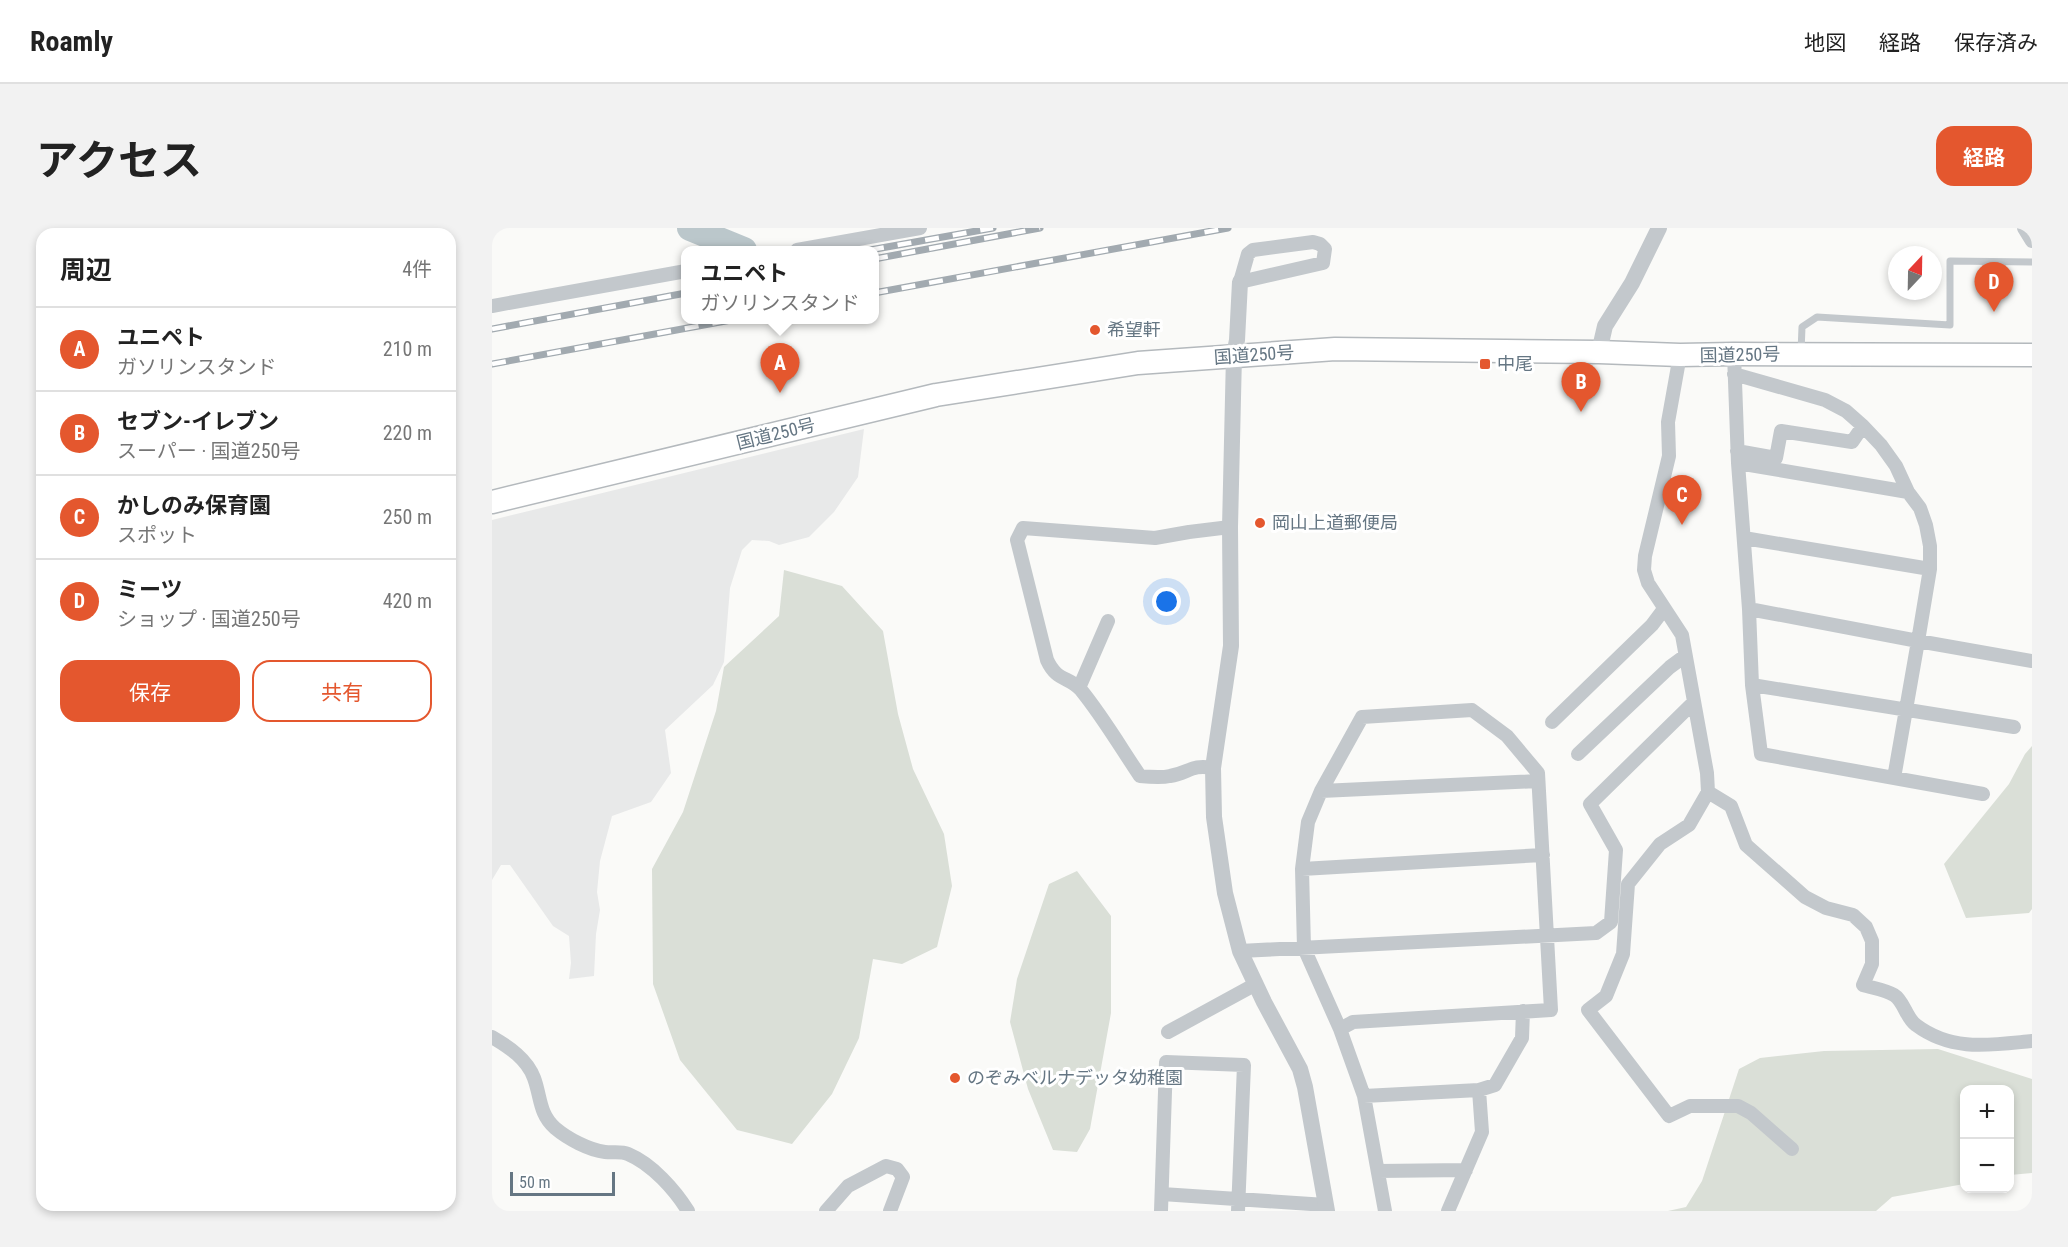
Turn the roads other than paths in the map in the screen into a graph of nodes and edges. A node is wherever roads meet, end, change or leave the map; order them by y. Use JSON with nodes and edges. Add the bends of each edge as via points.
{"nodes":[{"id":1,"x":920,"y":228,"type":"edge"},
{"id":2,"x":1659,"y":228,"type":"edge"},
{"id":3,"x":2024,"y":228,"type":"edge"},
{"id":4,"x":2032,"y":241,"type":"edge"},
{"id":5,"x":819,"y":246,"type":"edge"},
{"id":6,"x":2032,"y":261,"type":"edge"},
{"id":7,"x":681,"y":272,"type":"edge"},
{"id":8,"x":1240,"y":282,"type":"junction"},
{"id":9,"x":492,"y":306,"type":"edge"},
{"id":10,"x":1599,"y":352,"type":"junction"},
{"id":11,"x":1801,"y":354,"type":"junction"},
{"id":12,"x":1234,"y":355,"type":"junction"},
{"id":13,"x":1680,"y":355,"type":"junction"},
{"id":14,"x":2032,"y":356,"type":"edge"},
{"id":15,"x":1734,"y":364,"type":"junction"},
{"id":16,"x":1863,"y":426,"type":"junction"},
{"id":17,"x":1737,"y":457,"type":"junction"},
{"id":18,"x":1908,"y":492,"type":"junction"},
{"id":19,"x":492,"y":502,"type":"edge"},
{"id":20,"x":1230,"y":527,"type":"junction"},
{"id":21,"x":1744,"y":538,"type":"junction"},
{"id":22,"x":1930,"y":569,"type":"junction"},
{"id":23,"x":1664,"y":609,"type":"junction"},
{"id":24,"x":1749,"y":609,"type":"junction"},
{"id":25,"x":1108,"y":621,"type":"dead end"},
{"id":26,"x":1918,"y":640,"type":"junction"},
{"id":27,"x":1685,"y":656,"type":"junction"},
{"id":28,"x":2032,"y":661,"type":"edge"},
{"id":29,"x":1752,"y":685,"type":"junction"},
{"id":30,"x":1079,"y":688,"type":"junction"},
{"id":31,"x":1694,"y":702,"type":"junction"},
{"id":32,"x":1906,"y":710,"type":"junction"},
{"id":33,"x":1552,"y":722,"type":"dead end"},
{"id":34,"x":2014,"y":727,"type":"dead end"},
{"id":35,"x":1578,"y":754,"type":"dead end"},
{"id":36,"x":1213,"y":768,"type":"junction"},
{"id":37,"x":1894,"y":778,"type":"junction"},
{"id":38,"x":1538,"y":781,"type":"junction"},
{"id":39,"x":1322,"y":790,"type":"junction"},
{"id":40,"x":1708,"y":792,"type":"junction"},
{"id":41,"x":1983,"y":794,"type":"dead end"},
{"id":42,"x":1543,"y":855,"type":"junction"},
{"id":43,"x":1302,"y":868,"type":"junction"},
{"id":44,"x":1548,"y":936,"type":"junction"},
{"id":45,"x":1304,"y":948,"type":"junction"},
{"id":46,"x":1240,"y":951,"type":"junction"},
{"id":47,"x":1256,"y":984,"type":"junction"},
{"id":48,"x":1522,"y":1011,"type":"junction"},
{"id":49,"x":1340,"y":1029,"type":"junction"},
{"id":50,"x":1168,"y":1032,"type":"dead end"},
{"id":51,"x":492,"y":1037,"type":"edge"},
{"id":52,"x":2032,"y":1041,"type":"edge"},
{"id":53,"x":1479,"y":1090,"type":"junction"},
{"id":54,"x":1364,"y":1096,"type":"junction"},
{"id":55,"x":1792,"y":1149,"type":"dead end"},
{"id":56,"x":1466,"y":1170,"type":"junction"},
{"id":57,"x":1378,"y":1171,"type":"junction"},
{"id":58,"x":1162,"y":1194,"type":"junction"},
{"id":59,"x":1239,"y":1205,"type":"edge"},
{"id":60,"x":1326,"y":1208,"type":"edge"},
{"id":61,"x":688,"y":1211,"type":"edge"},
{"id":62,"x":826,"y":1211,"type":"edge"},
{"id":63,"x":890,"y":1211,"type":"edge"},
{"id":64,"x":1161,"y":1211,"type":"edge"},
{"id":65,"x":1385,"y":1211,"type":"edge"},
{"id":66,"x":1448,"y":1211,"type":"edge"}],
"edges":[{"from":1,"to":5,"type":"street"},
{"from":2,"to":10,"type":"street","via":[[1605,326]]},
{"from":3,"to":4,"type":"street"},
{"from":6,"to":11,"type":"lane","via":[[1950,261],[1950,325],[1817,317],[1802,327]]},
{"from":7,"to":9,"type":"street"},
{"from":8,"to":8,"type":"street","via":[[1248,254],[1253,250],[1313,242],[1325,249],[1323,263],[1319,265]]},
{"from":8,"to":12,"type":"street"},
{"from":10,"to":12,"type":"highway","name":"国道250号","via":[[1335,350]]},
{"from":10,"to":13,"type":"highway","name":"国道250号"},
{"from":11,"to":14,"type":"highway","name":"国道250号"},
{"from":11,"to":15,"type":"highway","name":"国道250号"},
{"from":12,"to":19,"type":"highway","name":"国道250号","via":[[1138,363],[936,395]]},
{"from":12,"to":20,"type":"street"},
{"from":13,"to":15,"type":"highway","name":"国道250号"},
{"from":13,"to":23,"type":"street","via":[[1668,422],[1669,456],[1644,556],[1648,583]]},
{"from":15,"to":16,"type":"street","via":[[1825,400]]},
{"from":15,"to":17,"type":"street"},
{"from":16,"to":17,"type":"street","via":[[1852,442],[1781,430],[1776,458]]},
{"from":16,"to":18,"type":"street","via":[[1896,466]]},
{"from":17,"to":18,"type":"street"},
{"from":17,"to":21,"type":"street"},
{"from":18,"to":22,"type":"street","via":[[1926,525]]},
{"from":20,"to":30,"type":"street","via":[[1155,538],[1023,528],[1017,540],[1047,660],[1059,677]]},
{"from":20,"to":36,"type":"street","via":[[1231,646]]},
{"from":21,"to":22,"type":"street"},
{"from":21,"to":24,"type":"street"},
{"from":22,"to":26,"type":"street"},
{"from":23,"to":27,"type":"street","via":[[1682,635]]},
{"from":23,"to":33,"type":"street"},
{"from":24,"to":26,"type":"street"},
{"from":24,"to":29,"type":"street"},
{"from":25,"to":30,"type":"street"},
{"from":26,"to":28,"type":"street"},
{"from":26,"to":32,"type":"street"},
{"from":27,"to":31,"type":"street"},
{"from":27,"to":35,"type":"street"},
{"from":29,"to":32,"type":"street"},
{"from":29,"to":37,"type":"street","via":[[1761,754]]},
{"from":30,"to":36,"type":"street","via":[[1140,776],[1169,777],[1200,766]]},
{"from":31,"to":40,"type":"street"},
{"from":31,"to":44,"type":"street","via":[[1590,804],[1616,850],[1611,922],[1596,933]]},
{"from":32,"to":34,"type":"street"},
{"from":32,"to":37,"type":"street"},
{"from":36,"to":46,"type":"street","via":[[1214,817]]},
{"from":37,"to":41,"type":"street"},
{"from":38,"to":39,"type":"street"},
{"from":38,"to":39,"type":"street","via":[[1538,773],[1507,736],[1472,710],[1362,717]]},
{"from":38,"to":42,"type":"street"},
{"from":39,"to":43,"type":"street","via":[[1308,822]]},
{"from":40,"to":52,"type":"street","via":[[1731,806],[1746,844],[1804,897],[1853,915],[1866,927],[1872,941],[1872,964],[1863,985],[1896,995],[1914,1024],[1961,1045]]},
{"from":40,"to":55,"type":"street","via":[[1689,825],[1660,844],[1628,884],[1623,954],[1606,996],[1588,1011],[1669,1116],[1690,1106],[1738,1106],[1752,1113]]},
{"from":42,"to":43,"type":"street"},
{"from":42,"to":44,"type":"street"},
{"from":43,"to":45,"type":"street"},
{"from":44,"to":45,"type":"street"},
{"from":44,"to":48,"type":"street","via":[[1551,1010]]},
{"from":45,"to":46,"type":"street"},
{"from":45,"to":49,"type":"street"},
{"from":46,"to":47,"type":"street"},
{"from":47,"to":50,"type":"street"},
{"from":47,"to":60,"type":"street","via":[[1300,1070]]},
{"from":48,"to":49,"type":"street","via":[[1353,1022]]},
{"from":48,"to":53,"type":"street","via":[[1522,1038],[1496,1084]]},
{"from":49,"to":54,"type":"street"},
{"from":51,"to":61,"type":"street","via":[[526,1064],[534,1077],[542,1112],[556,1129],[591,1149],[628,1154],[663,1181]]},
{"from":53,"to":54,"type":"street"},
{"from":53,"to":56,"type":"street","via":[[1482,1132]]},
{"from":54,"to":57,"type":"street"},
{"from":56,"to":57,"type":"street"},
{"from":56,"to":66,"type":"street"},
{"from":57,"to":65,"type":"street"},
{"from":58,"to":59,"type":"street"},
{"from":58,"to":59,"type":"street","via":[[1166,1062],[1244,1065]]},
{"from":58,"to":64,"type":"street"},
{"from":59,"to":60,"type":"street"},
{"from":62,"to":63,"type":"street","via":[[848,1186],[886,1166],[897,1169],[903,1177]]}]}
